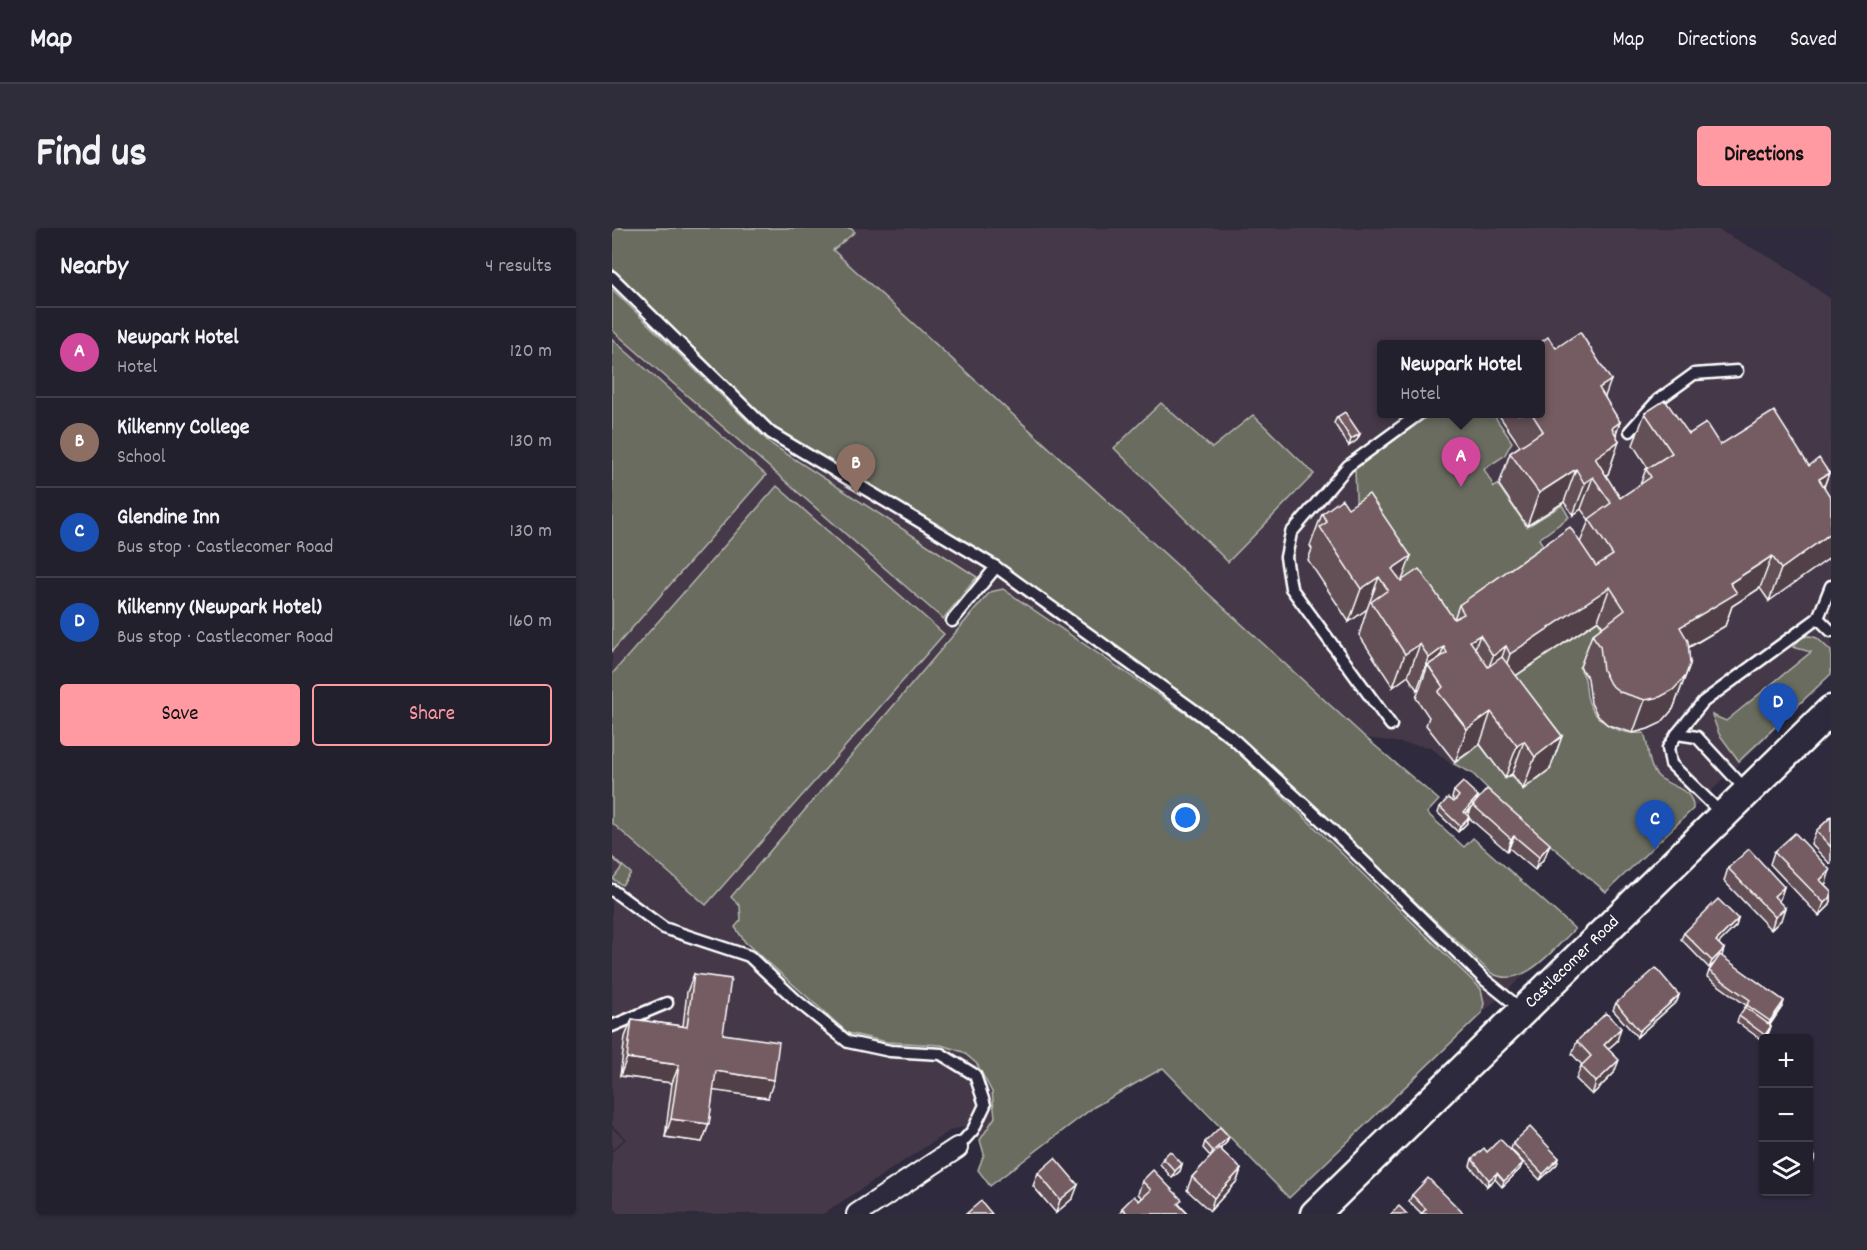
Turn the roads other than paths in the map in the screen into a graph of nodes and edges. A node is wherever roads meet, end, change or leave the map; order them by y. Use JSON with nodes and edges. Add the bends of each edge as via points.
{"nodes":[{"id":1,"x":612,"y":277,"type":"edge"},
{"id":2,"x":1737,"y":371,"type":"dead end"},
{"id":3,"x":1414,"y":418,"type":"edge"},
{"id":4,"x":1630,"y":431,"type":"dead end"},
{"id":5,"x":996,"y":567,"type":"junction"},
{"id":6,"x":1831,"y":586,"type":"edge"},
{"id":7,"x":1818,"y":618,"type":"junction"},
{"id":8,"x":952,"y":621,"type":"dead end"},
{"id":9,"x":1831,"y":631,"type":"edge"},
{"id":10,"x":1831,"y":710,"type":"edge"},
{"id":11,"x":1391,"y":725,"type":"dead end"},
{"id":12,"x":1677,"y":734,"type":"junction"},
{"id":13,"x":1748,"y":792,"type":"junction"},
{"id":14,"x":1724,"y":816,"type":"junction"},
{"id":15,"x":612,"y":890,"type":"edge"},
{"id":16,"x":667,"y":1004,"type":"dead end"},
{"id":17,"x":1522,"y":1010,"type":"junction"},
{"id":18,"x":612,"y":1026,"type":"edge"},
{"id":19,"x":957,"y":1149,"type":"joint"},
{"id":20,"x":857,"y":1214,"type":"edge"},
{"id":21,"x":1315,"y":1214,"type":"edge"}],
"edges":[{"from":1,"to":5,"type":"lane","via":[[771,433]]},
{"from":2,"to":4,"type":"lane","via":[[1694,374],[1658,400]]},
{"from":3,"to":11,"type":"lane","via":[[1348,466],[1291,533],[1286,557],[1291,588]]},
{"from":5,"to":8,"type":"lane"},
{"from":5,"to":17,"type":"lane","via":[[1230,736],[1485,980]]},
{"from":6,"to":7,"type":"lane"},
{"from":7,"to":9,"type":"lane"},
{"from":7,"to":12,"type":"lane","via":[[1703,702]]},
{"from":10,"to":13,"type":"main road","name":"Castlecomer Road"},
{"from":12,"to":13,"type":"lane","via":[[1697,737]]},
{"from":12,"to":14,"type":"lane","via":[[1668,748],[1671,764]]},
{"from":13,"to":14,"type":"main road","name":"Castlecomer Road"},
{"from":14,"to":17,"type":"main road","name":"Castlecomer Road"},
{"from":15,"to":19,"type":"lane","via":[[664,928],[749,956],[848,1042],[890,1051],[941,1054],[975,1075],[985,1105],[973,1130]]},
{"from":16,"to":18,"type":"lane"},
{"from":17,"to":21,"type":"main road","name":"Castlecomer Road"},
{"from":19,"to":20,"type":"street"}]}
